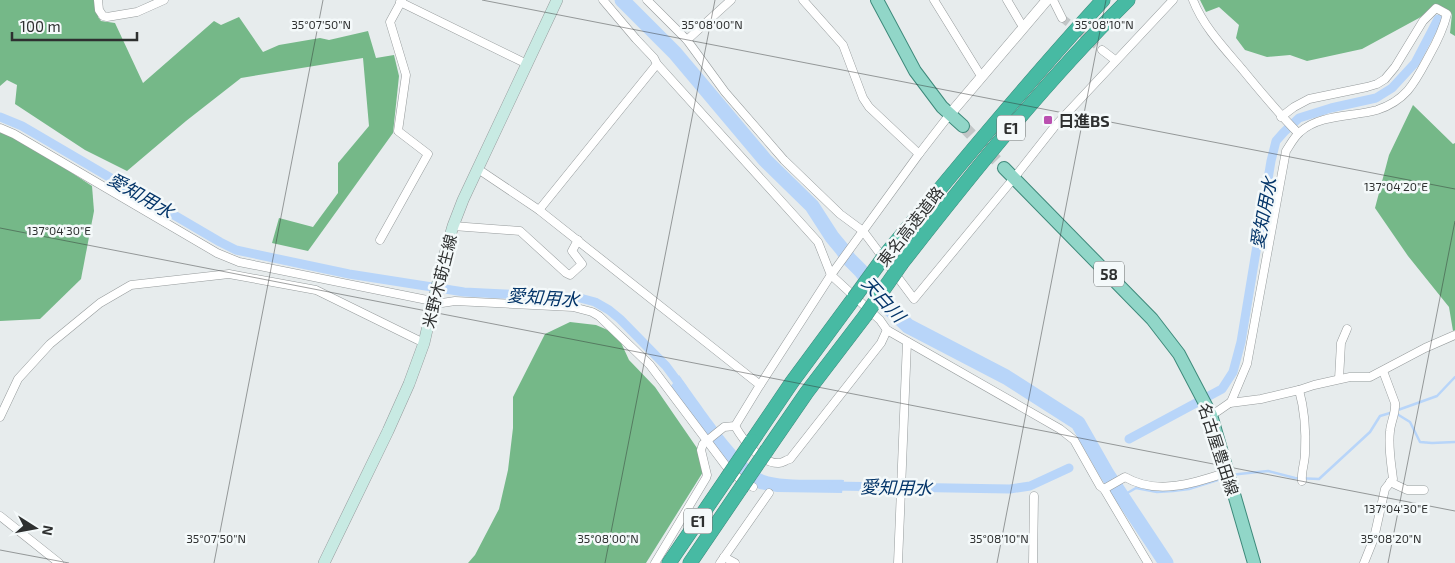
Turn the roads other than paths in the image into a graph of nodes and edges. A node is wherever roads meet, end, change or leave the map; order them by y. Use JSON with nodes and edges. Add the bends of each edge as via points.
{"nodes":[{"id":1,"x":98,"y":0,"type":"edge"},
{"id":2,"x":164,"y":0,"type":"edge"},
{"id":3,"x":557,"y":0,"type":"edge"},
{"id":4,"x":604,"y":0,"type":"edge"},
{"id":5,"x":647,"y":0,"type":"edge"},
{"id":6,"x":731,"y":0,"type":"edge"},
{"id":7,"x":803,"y":0,"type":"edge"},
{"id":8,"x":878,"y":0,"type":"edge"},
{"id":9,"x":934,"y":0,"type":"edge"},
{"id":10,"x":1007,"y":0,"type":"edge"},
{"id":11,"x":1047,"y":0,"type":"edge"},
{"id":12,"x":1053,"y":0,"type":"edge"},
{"id":13,"x":1103,"y":0,"type":"edge"},
{"id":14,"x":1128,"y":0,"type":"edge"},
{"id":15,"x":1172,"y":0,"type":"edge"},
{"id":16,"x":1193,"y":0,"type":"edge"},
{"id":17,"x":401,"y":1,"type":"edge"},
{"id":18,"x":1062,"y":18,"type":"tunnel mouth"},
{"id":19,"x":1023,"y":26,"type":"junction"},
{"id":20,"x":687,"y":40,"type":"junction"},
{"id":21,"x":1102,"y":50,"type":"tunnel mouth"},
{"id":22,"x":1115,"y":60,"type":"junction"},
{"id":23,"x":527,"y":64,"type":"junction"},
{"id":24,"x":657,"y":64,"type":"junction"},
{"id":25,"x":982,"y":76,"type":"junction"},
{"id":26,"x":950,"y":114,"type":"junction"},
{"id":27,"x":1281,"y":117,"type":"junction"},
{"id":28,"x":963,"y":126,"type":"tunnel mouth"},
{"id":29,"x":0,"y":128,"type":"edge"},
{"id":30,"x":1298,"y":133,"type":"junction"},
{"id":31,"x":919,"y":154,"type":"junction"},
{"id":32,"x":1004,"y":168,"type":"tunnel mouth"},
{"id":33,"x":478,"y":169,"type":"junction"},
{"id":34,"x":1014,"y":178,"type":"junction"},
{"id":35,"x":539,"y":210,"type":"junction"},
{"id":36,"x":452,"y":226,"type":"junction"},
{"id":37,"x":863,"y":232,"type":"junction"},
{"id":38,"x":380,"y":240,"type":"dead end"},
{"id":39,"x":578,"y":240,"type":"junction"},
{"id":40,"x":831,"y":275,"type":"junction"},
{"id":41,"x":434,"y":300,"type":"junction"},
{"id":42,"x":1347,"y":329,"type":"dead end"},
{"id":43,"x":887,"y":330,"type":"junction"},
{"id":44,"x":1455,"y":335,"type":"edge"},
{"id":45,"x":907,"y":342,"type":"junction"},
{"id":46,"x":424,"y":343,"type":"junction"},
{"id":47,"x":1383,"y":371,"type":"junction"},
{"id":48,"x":1338,"y":379,"type":"junction"},
{"id":49,"x":760,"y":385,"type":"junction"},
{"id":50,"x":1299,"y":390,"type":"junction"},
{"id":51,"x":1231,"y":402,"type":"junction"},
{"id":52,"x":1210,"y":412,"type":"junction"},
{"id":53,"x":0,"y":417,"type":"edge"},
{"id":54,"x":735,"y":426,"type":"junction"},
{"id":55,"x":707,"y":440,"type":"junction"},
{"id":56,"x":1228,"y":472,"type":"junction"},
{"id":57,"x":1302,"y":480,"type":"dead end"},
{"id":58,"x":1390,"y":482,"type":"junction"},
{"id":59,"x":747,"y":488,"type":"junction"},
{"id":60,"x":1104,"y":489,"type":"junction"},
{"id":61,"x":1424,"y":490,"type":"dead end"},
{"id":62,"x":768,"y":493,"type":"dead end"},
{"id":63,"x":1034,"y":496,"type":"dead end"},
{"id":64,"x":0,"y":512,"type":"edge"},
{"id":65,"x":722,"y":560,"type":"edge"},
{"id":66,"x":59,"y":563,"type":"edge"},
{"id":67,"x":324,"y":563,"type":"edge"},
{"id":68,"x":654,"y":563,"type":"edge"},
{"id":69,"x":669,"y":563,"type":"edge"},
{"id":70,"x":690,"y":563,"type":"edge"},
{"id":71,"x":735,"y":563,"type":"edge"},
{"id":72,"x":898,"y":563,"type":"edge"},
{"id":73,"x":1033,"y":563,"type":"edge"},
{"id":74,"x":1148,"y":563,"type":"edge"},
{"id":75,"x":1254,"y":563,"type":"edge"},
{"id":76,"x":1364,"y":563,"type":"edge"}],
"edges":[{"from":1,"to":2,"type":"street","via":[[99,10],[107,17],[137,12]]},
{"from":3,"to":23,"type":"main road","name":"米野木莇生線"},
{"from":4,"to":24,"type":"street"},
{"from":5,"to":20,"type":"street"},
{"from":6,"to":20,"type":"street"},
{"from":7,"to":31,"type":"street","via":[[842,45],[869,107]]},
{"from":8,"to":26,"type":"main road","via":[[915,71]]},
{"from":9,"to":25,"type":"street"},
{"from":10,"to":19,"type":"street"},
{"from":11,"to":19,"type":"street"},
{"from":12,"to":18,"type":"street"},
{"from":13,"to":69,"type":"highway","name":"東名高速道路","number":"E1","bridge":true,"via":[[886,254],[792,382]]},
{"from":14,"to":59,"type":"highway","name":"東名高速道路","number":"E1","bridge":true,"via":[[1005,135],[902,263],[767,450]]},
{"from":15,"to":22,"type":"street"},
{"from":16,"to":27,"type":"street","via":[[1200,18]]},
{"from":17,"to":23,"type":"street"},
{"from":17,"to":38,"type":"street","via":[[390,22],[406,75],[398,132],[428,154]]},
{"from":19,"to":25,"type":"street"},
{"from":20,"to":37,"type":"street","via":[[725,92],[784,160]]},
{"from":21,"to":22,"type":"street"},
{"from":22,"to":34,"type":"street","via":[[1055,126]]},
{"from":23,"to":33,"type":"main road","name":"米野木莇生線"},
{"from":24,"to":35,"type":"street"},
{"from":24,"to":40,"type":"street","via":[[818,242]]},
{"from":25,"to":26,"type":"street"},
{"from":26,"to":28,"type":"main road"},
{"from":26,"to":31,"type":"street"},
{"from":27,"to":30,"type":"street"},
{"from":27,"to":30,"type":"street","via":[[1309,99],[1377,84],[1390,74],[1423,21],[1436,8],[1446,14],[1442,30],[1417,80],[1401,98],[1377,109],[1315,122]]},
{"from":29,"to":41,"type":"street","via":[[228,258]]},
{"from":30,"to":51,"type":"street","via":[[1286,151],[1247,364]]},
{"from":31,"to":37,"type":"street"},
{"from":32,"to":34,"type":"main road","name":"名古屋豊田線","number":"58"},
{"from":33,"to":35,"type":"street"},
{"from":33,"to":36,"type":"main road","name":"米野木莇生線"},
{"from":34,"to":37,"type":"street","via":[[914,299]]},
{"from":34,"to":52,"type":"main road","name":"名古屋豊田線","number":"58","via":[[1152,319],[1179,354]]},
{"from":35,"to":39,"type":"street"},
{"from":36,"to":39,"type":"street","via":[[520,231],[570,275],[582,264],[572,251]]},
{"from":36,"to":41,"type":"main road","name":"米野木莇生線"},
{"from":37,"to":40,"type":"street"},
{"from":39,"to":49,"type":"street"},
{"from":40,"to":43,"type":"street"},
{"from":40,"to":49,"type":"street"},
{"from":41,"to":46,"type":"main road","name":"米野木莇生線"},
{"from":41,"to":55,"type":"street","via":[[442,303],[573,307],[592,312],[650,365]]},
{"from":42,"to":48,"type":"street","via":[[1341,343]]},
{"from":43,"to":45,"type":"street"},
{"from":43,"to":54,"type":"street","via":[[881,343],[790,459],[780,463],[764,460]]},
{"from":44,"to":47,"type":"street"},
{"from":45,"to":60,"type":"street","via":[[1065,432],[1074,440]]},
{"from":45,"to":72,"type":"street"},
{"from":46,"to":53,"type":"street","via":[[316,290],[229,274],[131,285],[100,302],[50,344],[18,379]]},
{"from":46,"to":67,"type":"main road","name":"米野木莇生線","via":[[388,431]]},
{"from":47,"to":48,"type":"street","via":[[1370,377]]},
{"from":47,"to":58,"type":"street","via":[[1395,403],[1389,442],[1393,479]]},
{"from":48,"to":50,"type":"street"},
{"from":49,"to":54,"type":"street"},
{"from":50,"to":51,"type":"street"},
{"from":50,"to":57,"type":"street","via":[[1305,427]]},
{"from":51,"to":52,"type":"street","via":[[1218,411]]},
{"from":52,"to":56,"type":"main road","name":"名古屋豊田線","number":"58"},
{"from":54,"to":55,"type":"street","via":[[722,428]]},
{"from":55,"to":59,"type":"street"},
{"from":55,"to":68,"type":"street","via":[[700,450],[706,478]]},
{"from":56,"to":60,"type":"street","via":[[1197,482],[1160,487],[1125,476]]},
{"from":56,"to":75,"type":"main road","name":"名古屋豊田線","number":"58"},
{"from":58,"to":61,"type":"street","via":[[1407,490]]},
{"from":58,"to":76,"type":"street","via":[[1385,489],[1374,538]]},
{"from":59,"to":70,"type":"highway","name":"東名高速道路","number":"E1"},
{"from":60,"to":74,"type":"street"},
{"from":62,"to":65,"type":"street"},
{"from":63,"to":73,"type":"street"},
{"from":64,"to":66,"type":"street"},
{"from":65,"to":71,"type":"street"}]}
